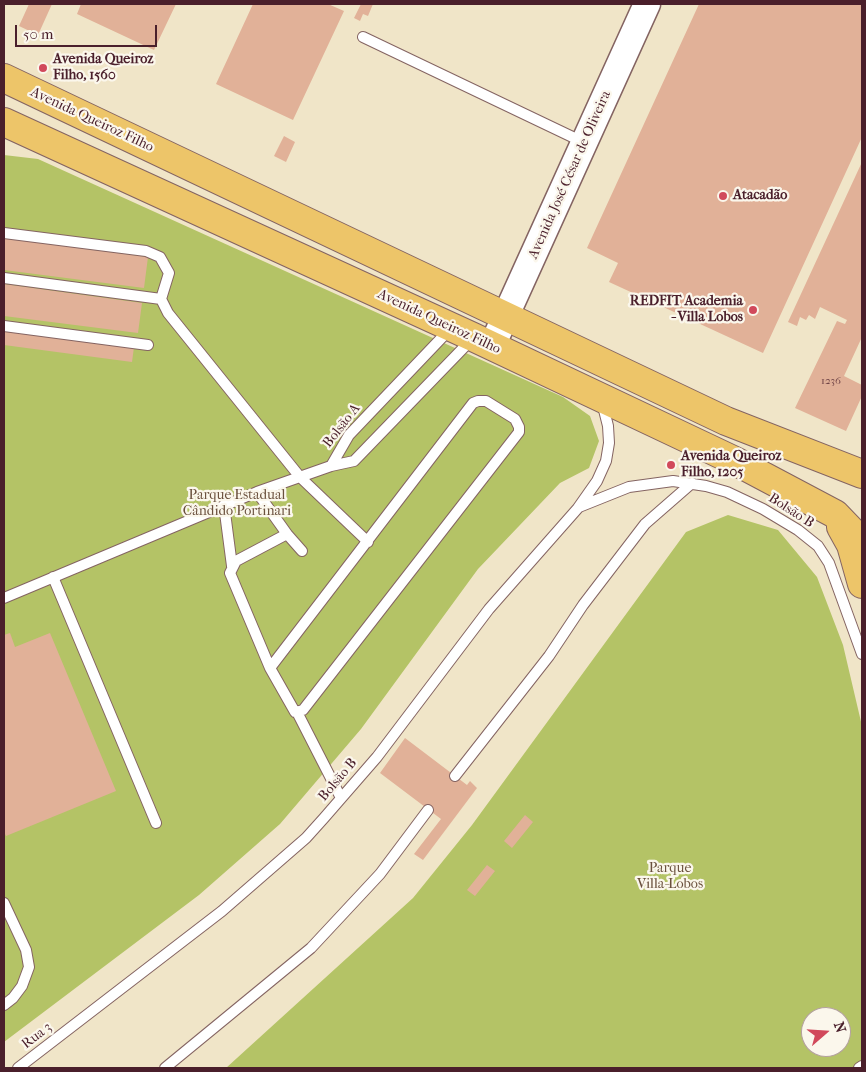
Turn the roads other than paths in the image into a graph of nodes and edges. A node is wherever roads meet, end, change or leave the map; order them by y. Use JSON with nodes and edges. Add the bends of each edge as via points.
{"nodes":[{"id":1,"x":647,"y":4,"type":"edge"},
{"id":2,"x":363,"y":37,"type":"dead end"},
{"id":3,"x":4,"y":78,"type":"edge"},
{"id":4,"x":10,"y":129,"type":"edge"},
{"id":5,"x":584,"y":143,"type":"junction"},
{"id":6,"x":4,"y":233,"type":"edge"},
{"id":7,"x":4,"y":278,"type":"edge"},
{"id":8,"x":161,"y":298,"type":"junction"},
{"id":9,"x":506,"y":315,"type":"junction"},
{"id":10,"x":4,"y":326,"type":"edge"},
{"id":11,"x":472,"y":337,"type":"junction"},
{"id":12,"x":148,"y":345,"type":"dead end"},
{"id":13,"x":601,"y":398,"type":"junction"},
{"id":14,"x":862,"y":458,"type":"edge"},
{"id":15,"x":830,"y":462,"type":"junction"},
{"id":16,"x":330,"y":466,"type":"junction"},
{"id":17,"x":862,"y":474,"type":"edge"},
{"id":18,"x":300,"y":477,"type":"junction"},
{"id":19,"x":692,"y":483,"type":"junction"},
{"id":20,"x":257,"y":492,"type":"junction"},
{"id":21,"x":224,"y":505,"type":"junction"},
{"id":22,"x":578,"y":508,"type":"junction"},
{"id":23,"x":835,"y":514,"type":"junction"},
{"id":24,"x":288,"y":534,"type":"junction"},
{"id":25,"x":368,"y":542,"type":"junction"},
{"id":26,"x":862,"y":542,"type":"edge"},
{"id":27,"x":302,"y":551,"type":"dead end"},
{"id":28,"x":232,"y":566,"type":"junction"},
{"id":29,"x":53,"y":577,"type":"junction"},
{"id":30,"x":862,"y":584,"type":"edge"},
{"id":31,"x":4,"y":598,"type":"edge"},
{"id":32,"x":862,"y":654,"type":"edge"},
{"id":33,"x":270,"y":668,"type":"junction"},
{"id":34,"x":297,"y":712,"type":"junction"},
{"id":35,"x":455,"y":776,"type":"dead end"},
{"id":36,"x":341,"y":798,"type":"junction"},
{"id":37,"x":428,"y":810,"type":"dead end"},
{"id":38,"x":156,"y":823,"type":"dead end"},
{"id":39,"x":4,"y":903,"type":"edge"},
{"id":40,"x":4,"y":1005,"type":"edge"},
{"id":41,"x":73,"y":1025,"type":"joint"},
{"id":42,"x":862,"y":1066,"type":"edge"},
{"id":43,"x":167,"y":1067,"type":"edge"},
{"id":44,"x":18,"y":1068,"type":"edge"},
{"id":45,"x":859,"y":1068,"type":"edge"}],
"edges":[{"from":1,"to":5,"type":"street","name":"Avenida José César de Oliveira"},
{"from":2,"to":5,"type":"lane"},
{"from":3,"to":9,"type":"highway","name":"Avenida Queiroz Filho"},
{"from":4,"to":11,"type":"highway","name":"Avenida Queiroz Filho"},
{"from":5,"to":9,"type":"street","name":"Avenida José César de Oliveira"},
{"from":6,"to":8,"type":"lane","via":[[146,251],[160,257],[169,273]]},
{"from":7,"to":8,"type":"lane"},
{"from":8,"to":18,"type":"lane","via":[[168,313]]},
{"from":9,"to":11,"type":"street","name":"Avenida José César de Oliveira"},
{"from":9,"to":15,"type":"highway","name":"Avenida Queiroz Filho","via":[[726,421]]},
{"from":10,"to":12,"type":"lane"},
{"from":11,"to":13,"type":"highway","name":"Avenida Queiroz Filho"},
{"from":11,"to":16,"type":"lane","name":"Bolsão A","via":[[349,434]]},
{"from":11,"to":16,"type":"lane","name":"Bolsão A","via":[[360,458]]},
{"from":13,"to":22,"type":"lane","name":"Bolsão B","via":[[608,426],[606,461],[598,481]]},
{"from":13,"to":23,"type":"highway","name":"Avenida Queiroz Filho","via":[[735,461]]},
{"from":14,"to":15,"type":"highway"},
{"from":15,"to":17,"type":"highway","name":"Avenida Queiroz Filho"},
{"from":16,"to":18,"type":"lane"},
{"from":18,"to":20,"type":"lane"},
{"from":18,"to":25,"type":"lane"},
{"from":19,"to":22,"type":"lane","name":"Bolsão B","via":[[660,482],[629,487]]},
{"from":19,"to":32,"type":"lane","name":"Bolsão B","via":[[727,492],[763,509],[818,546],[829,563]]},
{"from":19,"to":35,"type":"lane","via":[[645,524],[582,605],[549,656]]},
{"from":20,"to":21,"type":"lane"},
{"from":20,"to":24,"type":"lane"},
{"from":21,"to":28,"type":"lane"},
{"from":21,"to":29,"type":"lane"},
{"from":22,"to":36,"type":"lane","name":"Bolsão B","via":[[489,610],[377,757]]},
{"from":23,"to":26,"type":"highway","name":"Avenida Queiroz Filho"},
{"from":23,"to":30,"type":"highway","via":[[851,545]]},
{"from":24,"to":27,"type":"lane"},
{"from":24,"to":28,"type":"lane"},
{"from":25,"to":33,"type":"lane"},
{"from":25,"to":34,"type":"lane","via":[[473,402],[486,402],[515,419],[518,432],[302,710]]},
{"from":28,"to":33,"type":"lane","via":[[230,573]]},
{"from":29,"to":31,"type":"lane"},
{"from":29,"to":38,"type":"lane"},
{"from":33,"to":34,"type":"lane"},
{"from":34,"to":36,"type":"lane"},
{"from":36,"to":41,"type":"lane","name":"Bolsão B","via":[[306,838],[222,911]]},
{"from":37,"to":43,"type":"lane","via":[[380,874],[311,948]]},
{"from":39,"to":40,"type":"lane","via":[[26,950],[29,967],[22,986]]},
{"from":41,"to":44,"type":"lane","name":"Rua 3"},
{"from":42,"to":45,"type":"lane"}]}
